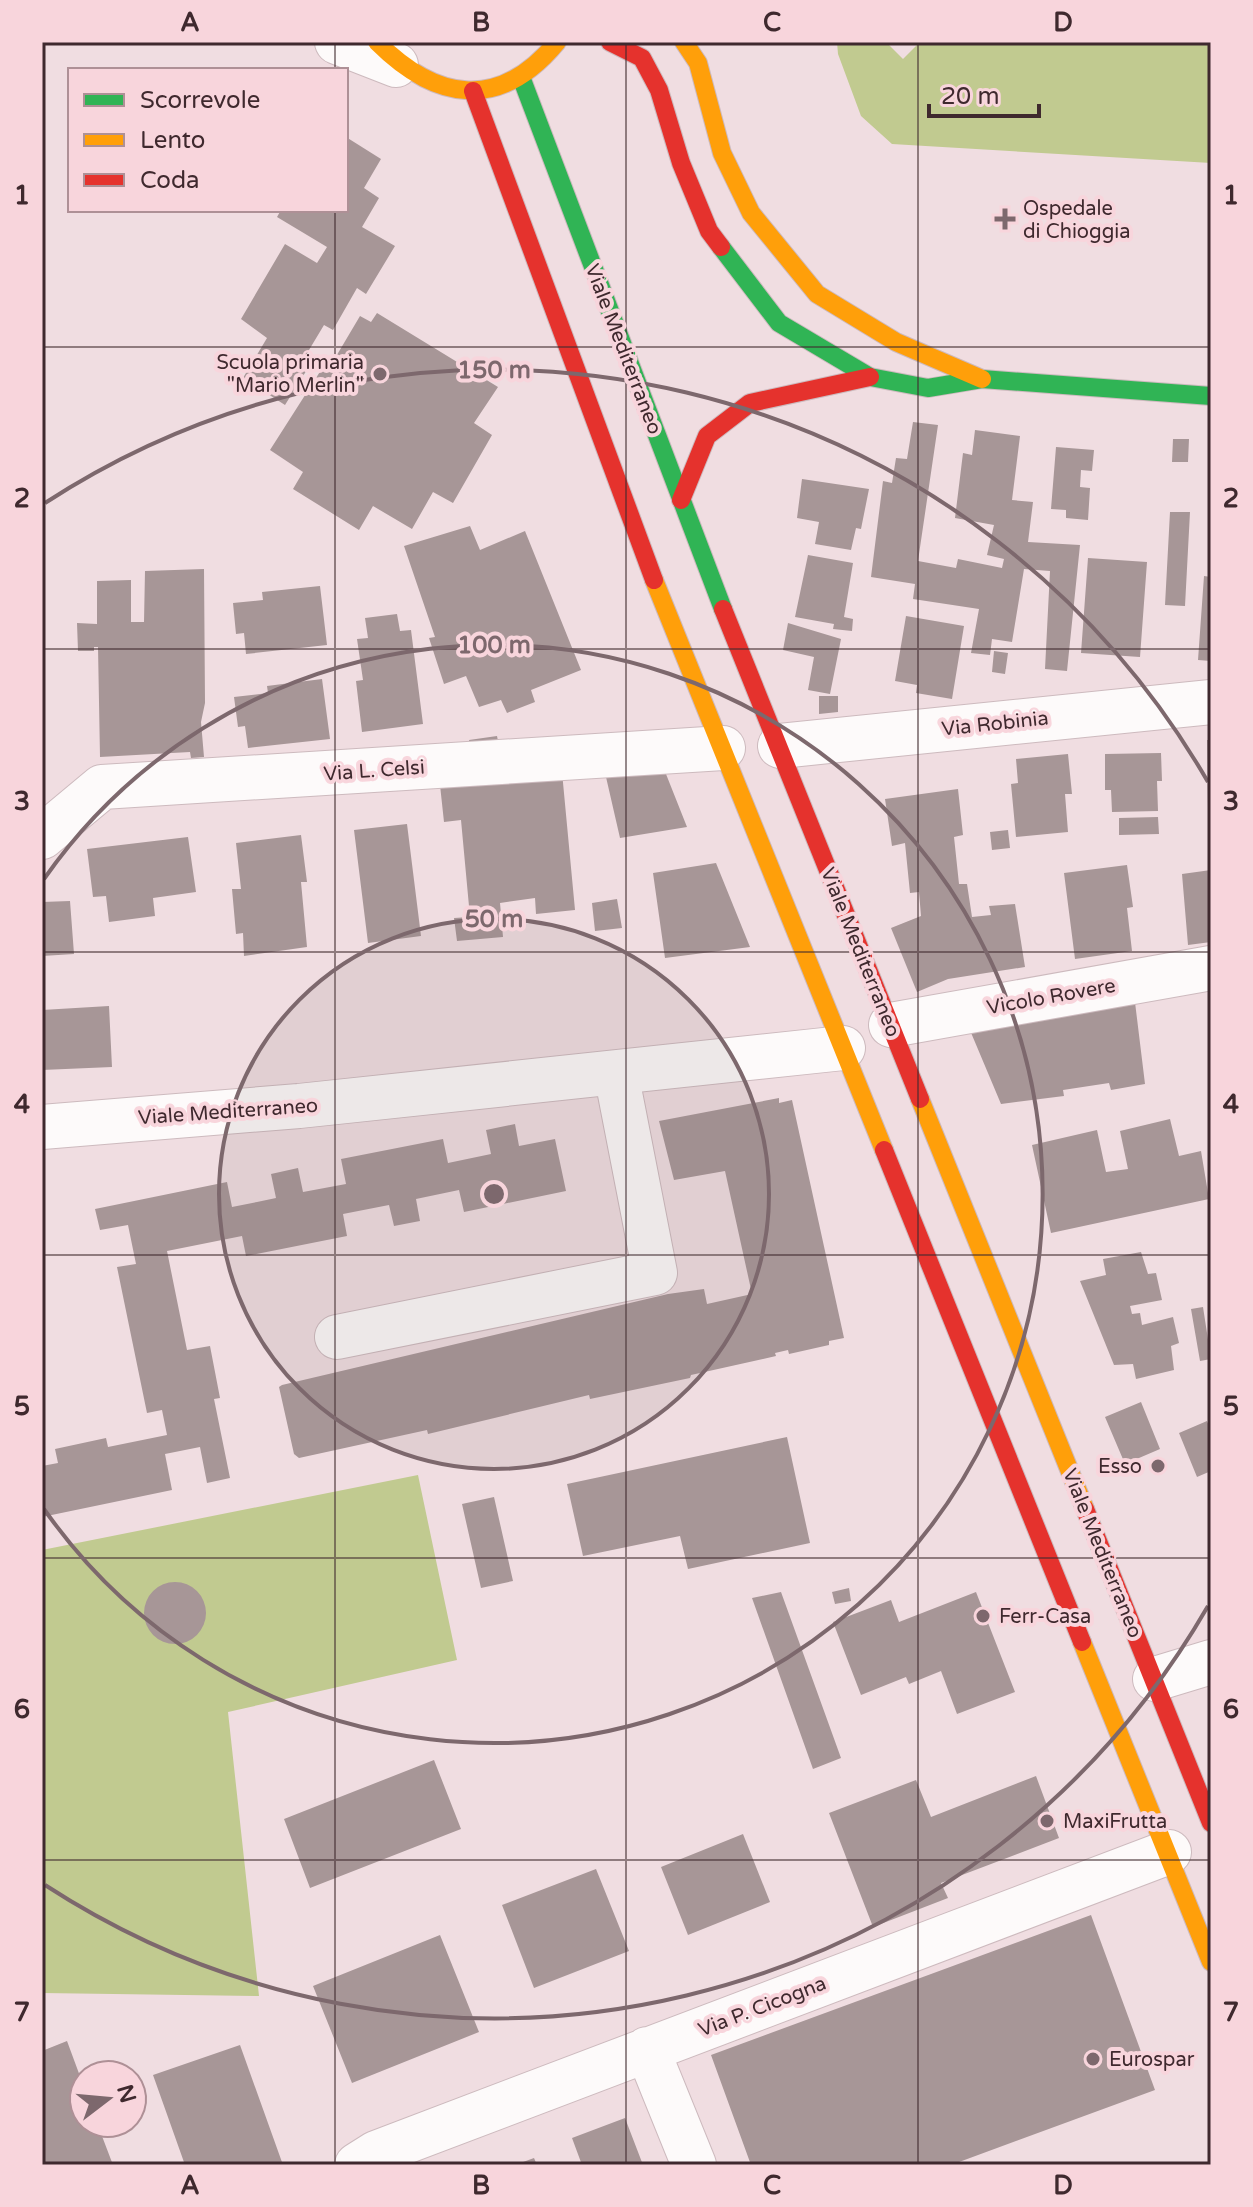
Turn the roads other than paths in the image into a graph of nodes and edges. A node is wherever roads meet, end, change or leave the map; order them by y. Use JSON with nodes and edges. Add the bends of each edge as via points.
{"nodes":[{"id":1,"x":337,"y":42,"type":"edge"},
{"id":2,"x":610,"y":42,"type":"edge"},
{"id":3,"x":684,"y":42,"type":"edge"},
{"id":4,"x":580,"y":44,"type":"edge"},
{"id":5,"x":553,"y":48,"type":"edge"},
{"id":6,"x":386,"y":53,"type":"edge"},
{"id":7,"x":521,"y":77,"type":"junction"},
{"id":8,"x":473,"y":91,"type":"junction"},
{"id":9,"x":870,"y":377,"type":"junction"},
{"id":10,"x":982,"y":379,"type":"junction"},
{"id":11,"x":1211,"y":396,"type":"edge"},
{"id":12,"x":681,"y":500,"type":"junction"},
{"id":13,"x":1211,"y":702,"type":"edge"},
{"id":14,"x":780,"y":746,"type":"junction"},
{"id":15,"x":723,"y":748,"type":"junction"},
{"id":16,"x":42,"y":837,"type":"edge"},
{"id":17,"x":1211,"y":968,"type":"edge"},
{"id":18,"x":891,"y":1025,"type":"junction"},
{"id":19,"x":843,"y":1048,"type":"junction"},
{"id":20,"x":616,"y":1073,"type":"junction"},
{"id":21,"x":42,"y":1127,"type":"edge"},
{"id":22,"x":337,"y":1337,"type":"dead end"},
{"id":23,"x":1211,"y":1662,"type":"edge"},
{"id":24,"x":1155,"y":1679,"type":"junction"},
{"id":25,"x":1211,"y":1823,"type":"edge"},
{"id":26,"x":1169,"y":1852,"type":"junction"},
{"id":27,"x":1211,"y":1962,"type":"edge"},
{"id":28,"x":647,"y":2049,"type":"junction"},
{"id":29,"x":357,"y":2165,"type":"edge"},
{"id":30,"x":694,"y":2165,"type":"edge"}],
"edges":[{"from":1,"to":6,"type":"street"},
{"from":2,"to":9,"type":"street","via":[[642,58],[659,90],[709,231],[779,323]]},
{"from":3,"to":10,"type":"street","via":[[698,63],[722,153],[751,213],[817,294],[896,342]]},
{"from":4,"to":5,"type":"street"},
{"from":5,"to":7,"type":"street"},
{"from":6,"to":8,"type":"street","via":[[419,80]]},
{"from":7,"to":8,"type":"street"},
{"from":7,"to":12,"type":"street","name":"Viale Mediterraneo"},
{"from":8,"to":15,"type":"street","via":[[642,549]]},
{"from":9,"to":10,"type":"street","via":[[928,388]]},
{"from":9,"to":12,"type":"street","via":[[750,403],[707,436]]},
{"from":10,"to":11,"type":"street"},
{"from":12,"to":14,"type":"street","name":"Viale Mediterraneo"},
{"from":13,"to":14,"type":"street","name":"Via Robinia"},
{"from":14,"to":18,"type":"street","name":"Viale Mediterraneo"},
{"from":15,"to":16,"type":"street","name":"Via L. Celsi","via":[[102,787]]},
{"from":15,"to":19,"type":"street"},
{"from":17,"to":18,"type":"street","name":"Vicolo Rovere"},
{"from":18,"to":24,"type":"street","name":"Viale Mediterraneo"},
{"from":19,"to":20,"type":"street","name":"Viale Mediterraneo"},
{"from":19,"to":26,"type":"street"},
{"from":20,"to":21,"type":"street","name":"Viale Mediterraneo"},
{"from":20,"to":22,"type":"street","via":[[655,1273]]},
{"from":23,"to":24,"type":"street"},
{"from":24,"to":25,"type":"street","name":"Viale Mediterraneo"},
{"from":26,"to":27,"type":"street"},
{"from":26,"to":28,"type":"street","name":"Via P. Cicogna"},
{"from":28,"to":29,"type":"street","name":"Via P. Cicogna","via":[[376,2153]]},
{"from":28,"to":30,"type":"street"}]}
